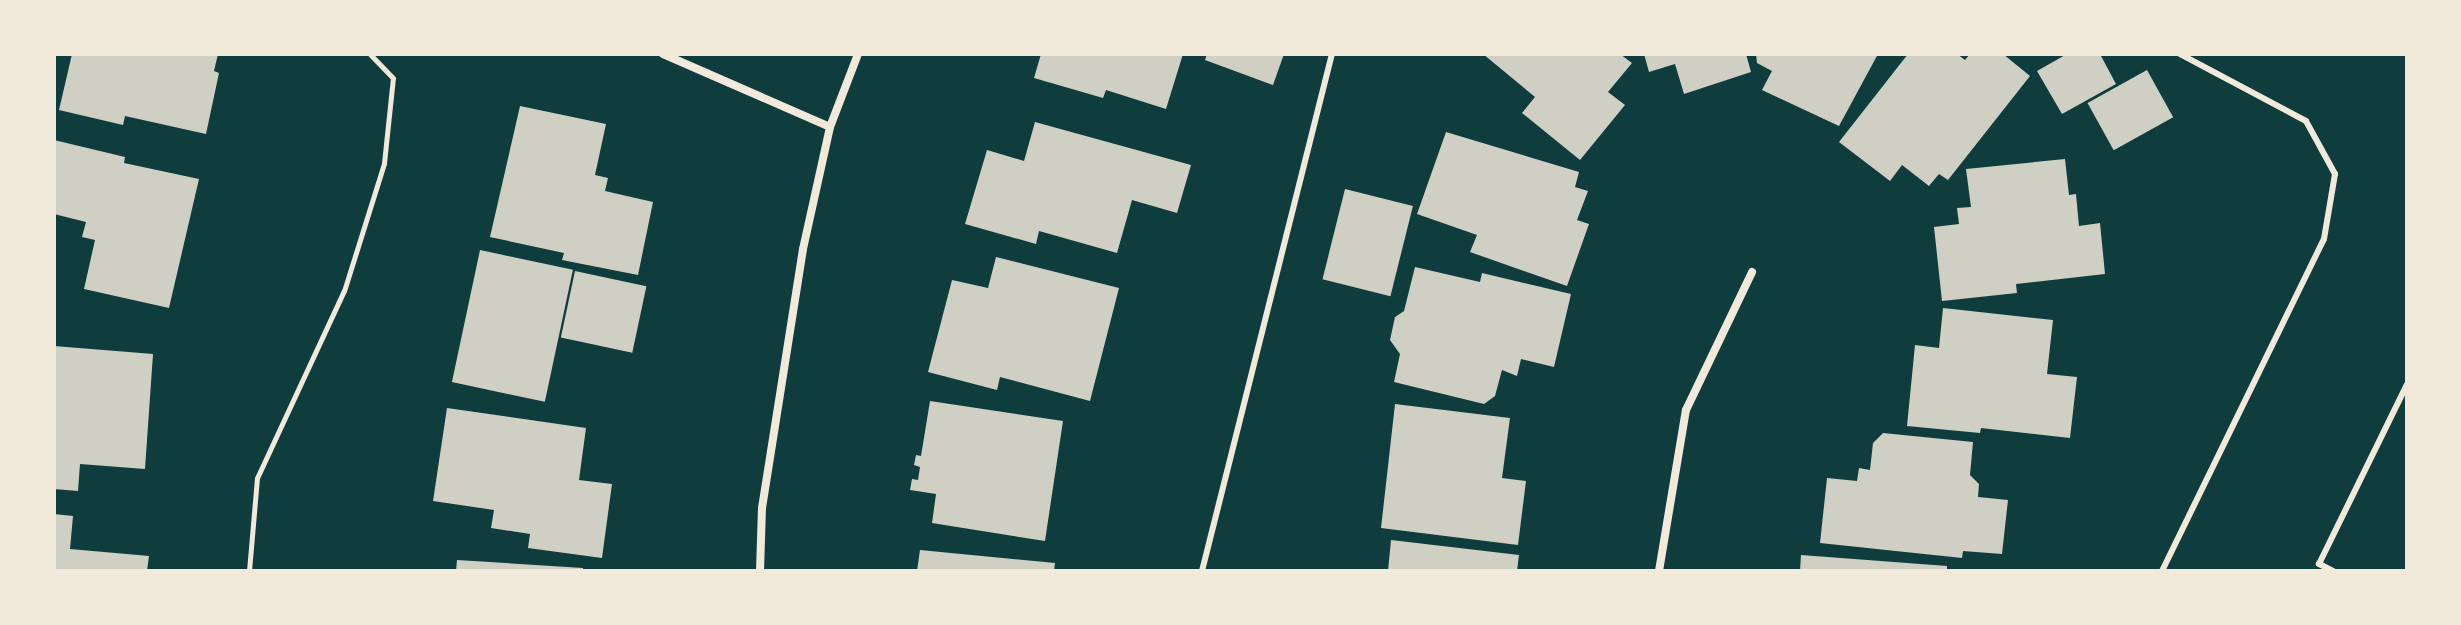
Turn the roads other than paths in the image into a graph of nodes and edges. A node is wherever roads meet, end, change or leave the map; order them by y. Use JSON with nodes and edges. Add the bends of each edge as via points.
{"nodes":[{"id":1,"x":663,"y":54,"type":"edge"},
{"id":2,"x":858,"y":54,"type":"edge"},
{"id":3,"x":1332,"y":54,"type":"edge"},
{"id":4,"x":2180,"y":54,"type":"edge"},
{"id":5,"x":830,"y":127,"type":"junction"},
{"id":6,"x":1752,"y":272,"type":"dead end"},
{"id":7,"x":2407,"y":384,"type":"edge"},
{"id":8,"x":760,"y":571,"type":"edge"},
{"id":9,"x":1202,"y":571,"type":"edge"},
{"id":10,"x":1659,"y":571,"type":"edge"},
{"id":11,"x":2162,"y":571,"type":"edge"},
{"id":12,"x":2333,"y":571,"type":"edge"}],
"edges":[{"from":1,"to":5,"type":"street"},
{"from":2,"to":5,"type":"street"},
{"from":3,"to":9,"type":"lane"},
{"from":4,"to":11,"type":"lane","via":[[2306,121],[2335,174],[2324,239]]},
{"from":5,"to":8,"type":"street","via":[[803,249],[762,508]]},
{"from":6,"to":10,"type":"street","via":[[1686,410]]},
{"from":7,"to":12,"type":"lane","via":[[2319,564]]}]}
